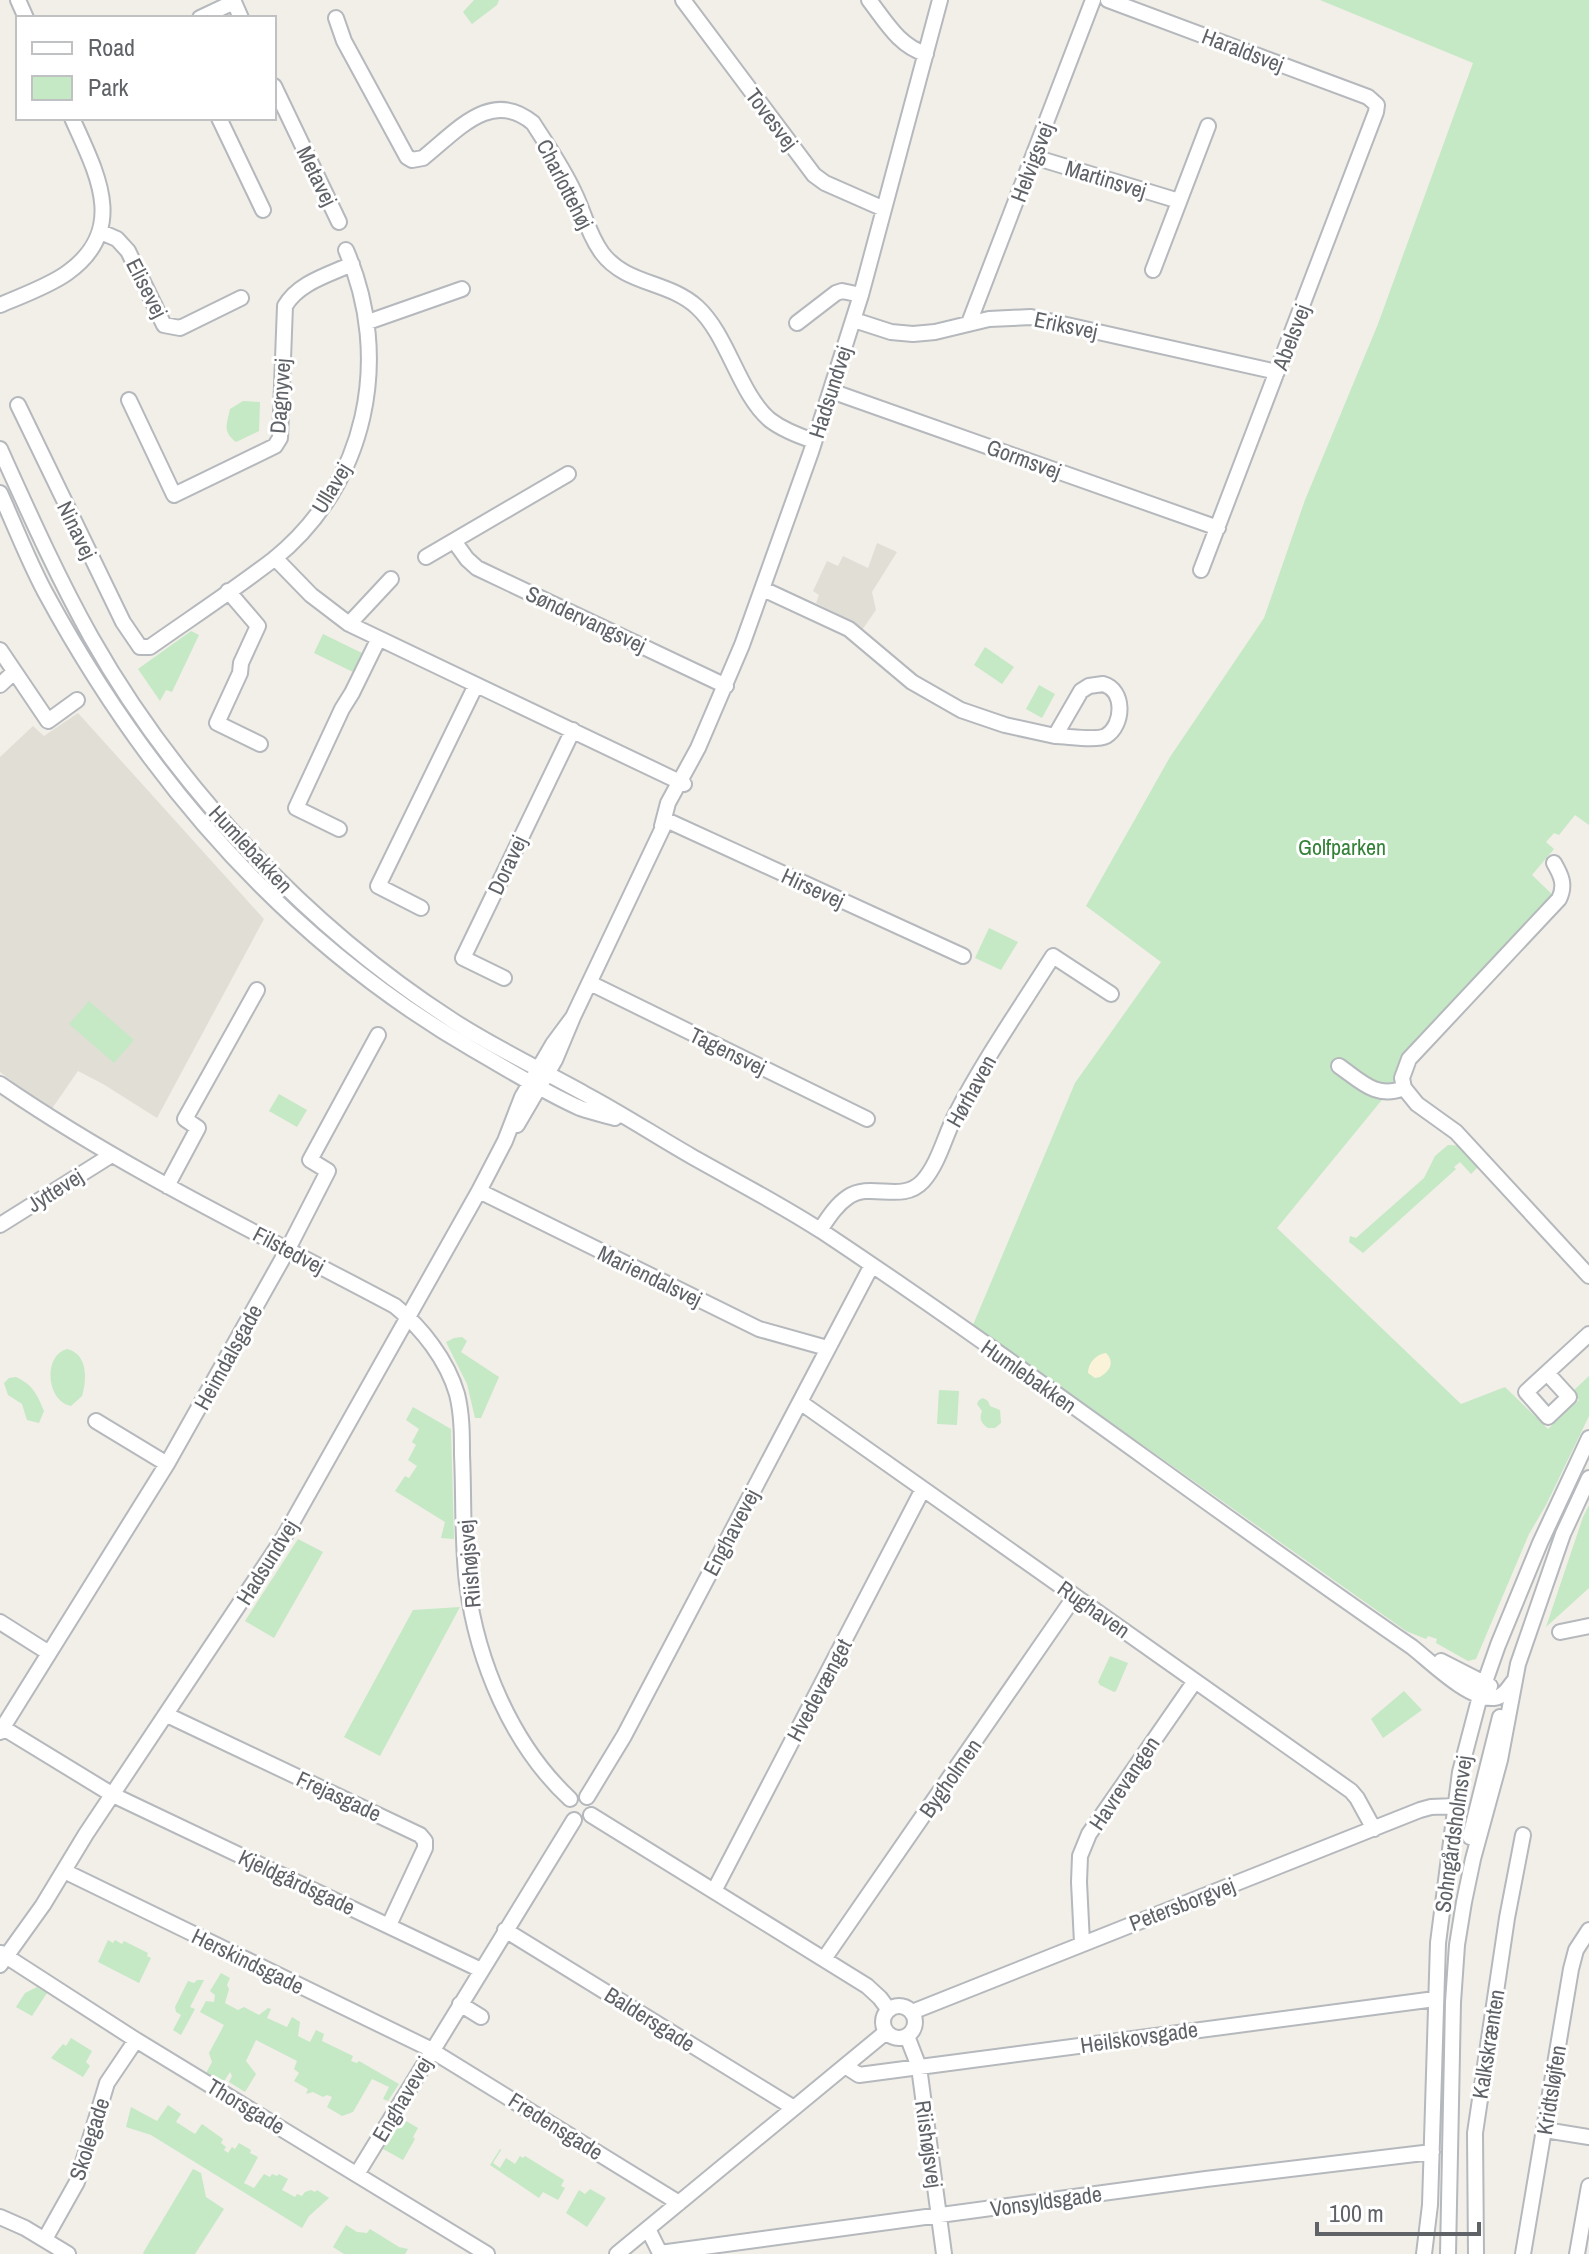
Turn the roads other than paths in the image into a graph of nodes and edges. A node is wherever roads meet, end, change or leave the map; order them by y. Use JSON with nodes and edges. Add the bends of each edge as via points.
{"nodes":[{"id":1,"x":683,"y":0,"type":"edge"},
{"id":2,"x":869,"y":0,"type":"edge"},
{"id":3,"x":940,"y":0,"type":"edge"},
{"id":4,"x":1093,"y":0,"type":"edge"},
{"id":5,"x":1108,"y":0,"type":"edge"},
{"id":6,"x":234,"y":1,"type":"edge"},
{"id":7,"x":204,"y":16,"type":"edge"},
{"id":8,"x":336,"y":18,"type":"dead end"},
{"id":9,"x":926,"y":54,"type":"junction"},
{"id":10,"x":276,"y":90,"type":"edge"},
{"id":11,"x":1376,"y":103,"type":"joint"},
{"id":12,"x":73,"y":120,"type":"edge"},
{"id":13,"x":220,"y":120,"type":"edge"},
{"id":14,"x":1208,"y":126,"type":"dead end"},
{"id":15,"x":1034,"y":157,"type":"junction"},
{"id":16,"x":1179,"y":201,"type":"junction"},
{"id":17,"x":884,"y":209,"type":"junction"},
{"id":18,"x":263,"y":210,"type":"dead end"},
{"id":19,"x":339,"y":222,"type":"dead end"},
{"id":20,"x":101,"y":232,"type":"junction"},
{"id":21,"x":349,"y":257,"type":"joint"},
{"id":22,"x":1153,"y":270,"type":"dead end"},
{"id":23,"x":462,"y":289,"type":"dead end"},
{"id":24,"x":861,"y":295,"type":"junction"},
{"id":25,"x":241,"y":298,"type":"dead end"},
{"id":26,"x":0,"y":305,"type":"edge"},
{"id":27,"x":854,"y":320,"type":"junction"},
{"id":28,"x":368,"y":322,"type":"junction"},
{"id":29,"x":797,"y":323,"type":"dead end"},
{"id":30,"x":969,"y":323,"type":"junction"},
{"id":31,"x":1277,"y":372,"type":"junction"},
{"id":32,"x":831,"y":391,"type":"junction"},
{"id":33,"x":129,"y":400,"type":"dead end"},
{"id":34,"x":18,"y":405,"type":"dead end"},
{"id":35,"x":814,"y":441,"type":"junction"},
{"id":36,"x":0,"y":449,"type":"edge"},
{"id":37,"x":568,"y":474,"type":"dead end"},
{"id":38,"x":0,"y":493,"type":"edge"},
{"id":39,"x":1218,"y":528,"type":"junction"},
{"id":40,"x":454,"y":541,"type":"junction"},
{"id":41,"x":426,"y":557,"type":"dead end"},
{"id":42,"x":275,"y":558,"type":"junction"},
{"id":43,"x":1201,"y":570,"type":"dead end"},
{"id":44,"x":391,"y":579,"type":"dead end"},
{"id":45,"x":763,"y":589,"type":"junction"},
{"id":46,"x":228,"y":591,"type":"junction"},
{"id":47,"x":349,"y":624,"type":"junction"},
{"id":48,"x":378,"y":640,"type":"junction"},
{"id":49,"x":145,"y":648,"type":"joint"},
{"id":50,"x":0,"y":650,"type":"edge"},
{"id":51,"x":14,"y":672,"type":"junction"},
{"id":52,"x":0,"y":685,"type":"edge"},
{"id":53,"x":476,"y":685,"type":"junction"},
{"id":54,"x":726,"y":686,"type":"junction"},
{"id":55,"x":77,"y":700,"type":"dead end"},
{"id":56,"x":573,"y":730,"type":"junction"},
{"id":57,"x":1055,"y":736,"type":"junction"},
{"id":58,"x":260,"y":744,"type":"dead end"},
{"id":59,"x":683,"y":779,"type":"junction"},
{"id":60,"x":664,"y":821,"type":"junction"},
{"id":61,"x":339,"y":829,"type":"dead end"},
{"id":62,"x":1554,"y":863,"type":"dead end"},
{"id":63,"x":421,"y":908,"type":"dead end"},
{"id":64,"x":963,"y":956,"type":"dead end"},
{"id":65,"x":504,"y":978,"type":"dead end"},
{"id":66,"x":590,"y":983,"type":"junction"},
{"id":67,"x":257,"y":990,"type":"dead end"},
{"id":68,"x":1111,"y":994,"type":"dead end"},
{"id":69,"x":378,"y":1035,"type":"dead end"},
{"id":70,"x":1339,"y":1066,"type":"dead end"},
{"id":71,"x":539,"y":1078,"type":"junction"},
{"id":72,"x":0,"y":1084,"type":"edge"},
{"id":73,"x":1404,"y":1088,"type":"junction"},
{"id":74,"x":867,"y":1119,"type":"dead end"},
{"id":75,"x":110,"y":1156,"type":"junction"},
{"id":76,"x":167,"y":1186,"type":"junction"},
{"id":77,"x":479,"y":1191,"type":"junction"},
{"id":78,"x":0,"y":1225,"type":"edge"},
{"id":79,"x":820,"y":1230,"type":"junction"},
{"id":80,"x":288,"y":1249,"type":"junction"},
{"id":81,"x":872,"y":1265,"type":"junction"},
{"id":82,"x":1589,"y":1276,"type":"edge"},
{"id":83,"x":409,"y":1317,"type":"junction"},
{"id":84,"x":1589,"y":1334,"type":"edge"},
{"id":85,"x":827,"y":1348,"type":"junction"},
{"id":86,"x":1547,"y":1373,"type":"dead end"},
{"id":87,"x":800,"y":1402,"type":"junction"},
{"id":88,"x":96,"y":1421,"type":"dead end"},
{"id":89,"x":1589,"y":1438,"type":"edge"},
{"id":90,"x":167,"y":1464,"type":"junction"},
{"id":91,"x":1589,"y":1478,"type":"edge"},
{"id":92,"x":923,"y":1489,"type":"junction"},
{"id":93,"x":1075,"y":1596,"type":"junction"},
{"id":94,"x":0,"y":1622,"type":"edge"},
{"id":95,"x":1589,"y":1626,"type":"edge"},
{"id":96,"x":1560,"y":1632,"type":"dead end"},
{"id":97,"x":49,"y":1653,"type":"junction"},
{"id":98,"x":1195,"y":1681,"type":"junction"},
{"id":99,"x":1513,"y":1682,"type":"junction"},
{"id":100,"x":1482,"y":1689,"type":"junction"},
{"id":101,"x":1501,"y":1695,"type":"junction"},
{"id":102,"x":167,"y":1715,"type":"junction"},
{"id":103,"x":1,"y":1729,"type":"edge"},
{"id":104,"x":113,"y":1795,"type":"junction"},
{"id":105,"x":587,"y":1797,"type":"junction"},
{"id":106,"x":570,"y":1799,"type":"junction"},
{"id":107,"x":1455,"y":1806,"type":"junction"},
{"id":108,"x":591,"y":1815,"type":"junction"},
{"id":109,"x":574,"y":1820,"type":"junction"},
{"id":110,"x":1374,"y":1829,"type":"junction"},
{"id":111,"x":1523,"y":1835,"type":"dead end"},
{"id":112,"x":64,"y":1871,"type":"junction"},
{"id":113,"x":714,"y":1891,"type":"junction"},
{"id":114,"x":389,"y":1925,"type":"junction"},
{"id":115,"x":505,"y":1930,"type":"junction"},
{"id":116,"x":1589,"y":1930,"type":"edge"},
{"id":117,"x":1082,"y":1943,"type":"junction"},
{"id":118,"x":1457,"y":1945,"type":"junction"},
{"id":119,"x":824,"y":1959,"type":"junction"},
{"id":120,"x":6,"y":1960,"type":"edge"},
{"id":121,"x":481,"y":1970,"type":"junction"},
{"id":122,"x":1435,"y":1999,"type":"junction"},
{"id":123,"x":460,"y":2004,"type":"junction"},
{"id":124,"x":889,"y":2010,"type":"junction"},
{"id":125,"x":912,"y":2012,"type":"junction"},
{"id":126,"x":481,"y":2017,"type":"dead end"},
{"id":127,"x":886,"y":2032,"type":"junction"},
{"id":128,"x":907,"y":2036,"type":"junction"},
{"id":129,"x":136,"y":2040,"type":"junction"},
{"id":130,"x":432,"y":2050,"type":"junction"},
{"id":131,"x":845,"y":2066,"type":"junction"},
{"id":132,"x":919,"y":2067,"type":"junction"},
{"id":133,"x":794,"y":2108,"type":"junction"},
{"id":134,"x":1545,"y":2130,"type":"junction"},
{"id":135,"x":1589,"y":2137,"type":"edge"},
{"id":136,"x":1432,"y":2152,"type":"junction"},
{"id":137,"x":357,"y":2174,"type":"junction"},
{"id":138,"x":1589,"y":2186,"type":"edge"},
{"id":139,"x":679,"y":2203,"type":"junction"},
{"id":140,"x":939,"y":2216,"type":"junction"},
{"id":141,"x":0,"y":2217,"type":"edge"},
{"id":142,"x":648,"y":2229,"type":"junction"},
{"id":143,"x":45,"y":2239,"type":"junction"},
{"id":144,"x":1582,"y":2248,"type":"edge"},
{"id":145,"x":1425,"y":2251,"type":"edge"},
{"id":146,"x":656,"y":2253,"type":"edge"},
{"id":147,"x":68,"y":2254,"type":"edge"},
{"id":148,"x":487,"y":2254,"type":"edge"},
{"id":149,"x":617,"y":2254,"type":"edge"},
{"id":150,"x":944,"y":2254,"type":"edge"},
{"id":151,"x":1448,"y":2254,"type":"edge"},
{"id":152,"x":1476,"y":2254,"type":"edge"},
{"id":153,"x":1523,"y":2254,"type":"edge"}],
"edges":[{"from":1,"to":17,"type":"street","name":"Tovesvej","via":[[814,175]]},
{"from":2,"to":9,"type":"street","via":[[902,42]]},
{"from":3,"to":9,"type":"street","name":"Hadsundvej"},
{"from":4,"to":15,"type":"street","name":"Helvigsvej"},
{"from":5,"to":11,"type":"street","name":"Haraldsvej"},
{"from":6,"to":7,"type":"street"},
{"from":8,"to":35,"type":"street","name":"Charlottehøj","via":[[407,157],[423,158],[487,111],[509,109],[525,116],[575,193],[604,255],[626,274],[671,290],[699,308],[767,418]]},
{"from":9,"to":17,"type":"street","name":"Hadsundvej"},
{"from":10,"to":19,"type":"street","name":"Metavej"},
{"from":11,"to":31,"type":"street","name":"Abelsvej"},
{"from":12,"to":20,"type":"street","via":[[98,176],[104,202]]},
{"from":13,"to":18,"type":"street"},
{"from":14,"to":16,"type":"street"},
{"from":15,"to":16,"type":"street","name":"Martinsvej"},
{"from":15,"to":30,"type":"street","name":"Helvigsvej"},
{"from":16,"to":22,"type":"street"},
{"from":17,"to":24,"type":"street","name":"Hadsundvej"},
{"from":20,"to":25,"type":"street","name":"Elisevej","via":[[128,251],[164,325],[180,328]]},
{"from":20,"to":26,"type":"street","via":[[66,275]]},
{"from":21,"to":28,"type":"street","name":"Ullavej"},
{"from":21,"to":33,"type":"street","name":"Dagnyvej","via":[[298,289],[285,306],[280,438],[275,446],[174,495]]},
{"from":23,"to":28,"type":"street"},
{"from":24,"to":27,"type":"street","name":"Hadsundvej"},
{"from":24,"to":29,"type":"street","via":[[836,293]]},
{"from":27,"to":30,"type":"street","name":"Eriksvej","via":[[913,334]]},
{"from":27,"to":32,"type":"street","name":"Hadsundvej"},
{"from":28,"to":42,"type":"street","name":"Ullavej","via":[[366,401],[349,460],[318,513]]},
{"from":30,"to":31,"type":"street","name":"Eriksvej","via":[[1031,317]]},
{"from":31,"to":39,"type":"street","name":"Abelsvej"},
{"from":32,"to":35,"type":"street","name":"Hadsundvej"},
{"from":32,"to":39,"type":"street","name":"Gormsvej"},
{"from":34,"to":49,"type":"street","name":"Ninavej","via":[[123,622]]},
{"from":35,"to":45,"type":"street","name":"Hadsundvej"},
{"from":36,"to":71,"type":"street","name":"Humlebakken","via":[[91,638],[197,790],[289,890],[366,956]]},
{"from":37,"to":40,"type":"street"},
{"from":38,"to":71,"type":"street","name":"Humlebakken","via":[[44,589],[104,694],[156,768],[229,854],[305,929],[364,977],[439,1028]]},
{"from":39,"to":43,"type":"street","name":"Abelsvej"},
{"from":40,"to":41,"type":"street"},
{"from":40,"to":54,"type":"street","name":"Søndervangsvej","via":[[477,568]]},
{"from":42,"to":46,"type":"street","name":"Ullavej"},
{"from":42,"to":47,"type":"street"},
{"from":44,"to":47,"type":"street"},
{"from":45,"to":54,"type":"street","name":"Hadsundvej"},
{"from":45,"to":57,"type":"street","via":[[849,629],[912,682],[959,708]]},
{"from":46,"to":49,"type":"street","name":"Ullavej"},
{"from":46,"to":58,"type":"street","via":[[258,626],[217,723]]},
{"from":47,"to":48,"type":"street"},
{"from":48,"to":53,"type":"street"},
{"from":48,"to":61,"type":"street","via":[[296,808]]},
{"from":50,"to":51,"type":"street"},
{"from":51,"to":52,"type":"street"},
{"from":51,"to":55,"type":"street","via":[[48,721]]},
{"from":53,"to":56,"type":"street"},
{"from":53,"to":63,"type":"street","via":[[378,886]]},
{"from":54,"to":59,"type":"street","name":"Hadsundvej"},
{"from":56,"to":59,"type":"street"},
{"from":56,"to":65,"type":"street","name":"Doravej","via":[[463,958]]},
{"from":57,"to":57,"type":"street","via":[[1099,738],[1111,731],[1121,712],[1110,686],[1081,691]]},
{"from":59,"to":60,"type":"street","name":"Hadsundvej","via":[[681,796]]},
{"from":60,"to":64,"type":"street","name":"Hirsevej"},
{"from":60,"to":66,"type":"street","name":"Hadsundvej"},
{"from":62,"to":73,"type":"street","via":[[1564,890],[1559,899],[1409,1059]]},
{"from":66,"to":71,"type":"street","name":"Hadsundvej"},
{"from":66,"to":74,"type":"street","name":"Tagensvej"},
{"from":67,"to":76,"type":"street","via":[[185,1119],[198,1128]]},
{"from":68,"to":79,"type":"street","name":"Hørhaven","via":[[1053,956],[973,1085],[923,1182],[901,1193],[850,1195]]},
{"from":69,"to":80,"type":"street","name":"Heimdalsgade","via":[[310,1160],[328,1171]]},
{"from":70,"to":73,"type":"street","via":[[1370,1088],[1392,1093]]},
{"from":71,"to":77,"type":"street","name":"Hadsundvej","via":[[514,1114]]},
{"from":71,"to":79,"type":"street","name":"Humlebakken","via":[[589,1096]]},
{"from":72,"to":75,"type":"street","name":"Filstedvej"},
{"from":73,"to":82,"type":"street","via":[[1456,1132]]},
{"from":75,"to":76,"type":"street","name":"Filstedvej"},
{"from":75,"to":78,"type":"street","name":"Jyttevej"},
{"from":76,"to":80,"type":"street","name":"Filstedvej"},
{"from":77,"to":83,"type":"street","name":"Hadsundvej"},
{"from":77,"to":85,"type":"street","name":"Mariendalsvej","via":[[759,1329]]},
{"from":79,"to":81,"type":"street","name":"Humlebakken"},
{"from":80,"to":83,"type":"street","name":"Filstedvej"},
{"from":80,"to":90,"type":"street","name":"Heimdalsgade"},
{"from":81,"to":85,"type":"street","name":"Enghavevej"},
{"from":81,"to":100,"type":"street","name":"Humlebakken","via":[[1461,1685]]},
{"from":83,"to":102,"type":"street","name":"Hadsundvej","via":[[284,1537]]},
{"from":83,"to":106,"type":"street","name":"Riishøjsvej","via":[[432,1344],[457,1395],[467,1582],[481,1650],[524,1743]]},
{"from":84,"to":86,"type":"street"},
{"from":85,"to":87,"type":"street","name":"Enghavevej"},
{"from":87,"to":92,"type":"street","name":"Rughaven"},
{"from":87,"to":105,"type":"street","name":"Enghavevej"},
{"from":88,"to":90,"type":"street"},
{"from":89,"to":100,"type":"street","name":"Sohngårdsholmsvej"},
{"from":90,"to":97,"type":"street","name":"Heimdalsgade"},
{"from":91,"to":99,"type":"street","name":"Sohngårdsholmsvej","via":[[1563,1534]]},
{"from":92,"to":93,"type":"street","name":"Rughaven"},
{"from":92,"to":113,"type":"street","name":"Hvedevænget"},
{"from":93,"to":98,"type":"street","name":"Rughaven"},
{"from":93,"to":119,"type":"street","name":"Bygholmen"},
{"from":94,"to":97,"type":"street"},
{"from":95,"to":96,"type":"street"},
{"from":97,"to":103,"type":"street","name":"Heimdalsgade"},
{"from":98,"to":110,"type":"street","name":"Rughaven","via":[[1351,1791]]},
{"from":98,"to":117,"type":"street","name":"Havrevangen","via":[[1089,1834],[1080,1856]]},
{"from":99,"to":101,"type":"street"},
{"from":99,"to":118,"type":"street","name":"Sohngårdsholmsvej"},
{"from":100,"to":101,"type":"street","via":[[1493,1698]]},
{"from":100,"to":107,"type":"street","name":"Sohngårdsholmsvej"},
{"from":101,"to":118,"type":"street","via":[[1471,1832]]},
{"from":102,"to":104,"type":"street","name":"Hadsundvej"},
{"from":102,"to":114,"type":"street","name":"Frejasgade","via":[[420,1835],[425,1848]]},
{"from":103,"to":104,"type":"street","name":"Kjeldgårdsgade"},
{"from":104,"to":112,"type":"street","name":"Hadsundvej"},
{"from":104,"to":114,"type":"street","name":"Kjeldgårdsgade"},
{"from":105,"to":106,"type":"street"},
{"from":105,"to":108,"type":"street"},
{"from":106,"to":109,"type":"street","via":[[567,1811]]},
{"from":107,"to":110,"type":"street","name":"Petersborgvej","via":[[1420,1810]]},
{"from":107,"to":122,"type":"street","name":"Sohngårdsholmsvej"},
{"from":108,"to":109,"type":"street"},
{"from":108,"to":113,"type":"street"},
{"from":109,"to":115,"type":"street","name":"Enghavevej"},
{"from":110,"to":117,"type":"street","name":"Petersborgvej"},
{"from":111,"to":152,"type":"street","name":"Kalkskrænten","via":[[1475,2133]]},
{"from":112,"to":120,"type":"street","name":"Hadsundvej"},
{"from":112,"to":130,"type":"street","name":"Herskindsgade"},
{"from":113,"to":119,"type":"street"},
{"from":114,"to":121,"type":"street","name":"Kjeldgårdsgade"},
{"from":115,"to":121,"type":"street","name":"Enghavevej"},
{"from":115,"to":133,"type":"street","name":"Baldersgade"},
{"from":116,"to":134,"type":"street","name":"Kridtsløjfen","via":[[1571,1969]]},
{"from":117,"to":125,"type":"street","name":"Petersborgvej"},
{"from":118,"to":151,"type":"street","name":"Sohngårdsholmsvej"},
{"from":119,"to":124,"type":"street","via":[[867,1986]]},
{"from":120,"to":129,"type":"street","name":"Thorsgade"},
{"from":121,"to":123,"type":"street","name":"Enghavevej"},
{"from":122,"to":132,"type":"street","name":"Heilskovsgade"},
{"from":122,"to":136,"type":"street","name":"Sohngårdsholmsvej"},
{"from":123,"to":126,"type":"street"},
{"from":123,"to":130,"type":"street","name":"Enghavevej"},
{"from":124,"to":125,"type":"street","via":[[898,2006]]},
{"from":124,"to":127,"type":"street","via":[[883,2018]]},
{"from":125,"to":128,"type":"street","via":[[914,2028]]},
{"from":127,"to":128,"type":"street"},
{"from":127,"to":131,"type":"street"},
{"from":128,"to":132,"type":"street","name":"Riishøjsvej"},
{"from":129,"to":137,"type":"street","name":"Thorsgade"},
{"from":129,"to":143,"type":"street","name":"Skolegade","via":[[107,2083],[77,2182]]},
{"from":130,"to":137,"type":"street","name":"Enghavevej"},
{"from":130,"to":139,"type":"street","name":"Fredensgade"},
{"from":131,"to":132,"type":"street","name":"Heilskovsgade","via":[[859,2075]]},
{"from":131,"to":133,"type":"street"},
{"from":132,"to":140,"type":"street","name":"Riishøjsvej"},
{"from":133,"to":139,"type":"street"},
{"from":134,"to":135,"type":"street"},
{"from":134,"to":153,"type":"street","name":"Kridtsløjfen"},
{"from":136,"to":140,"type":"street","name":"Vonsyldsgade"},
{"from":136,"to":145,"type":"street","name":"Sohngårdsholmsvej"},
{"from":137,"to":148,"type":"street","name":"Thorsgade"},
{"from":138,"to":144,"type":"street"},
{"from":139,"to":142,"type":"street"},
{"from":140,"to":146,"type":"street","name":"Vonsyldsgade"},
{"from":140,"to":150,"type":"street","name":"Riishøjsvej"},
{"from":141,"to":143,"type":"street"},
{"from":142,"to":146,"type":"street","name":"Vonsyldsgade"},
{"from":142,"to":149,"type":"street"},
{"from":143,"to":147,"type":"street"}]}
